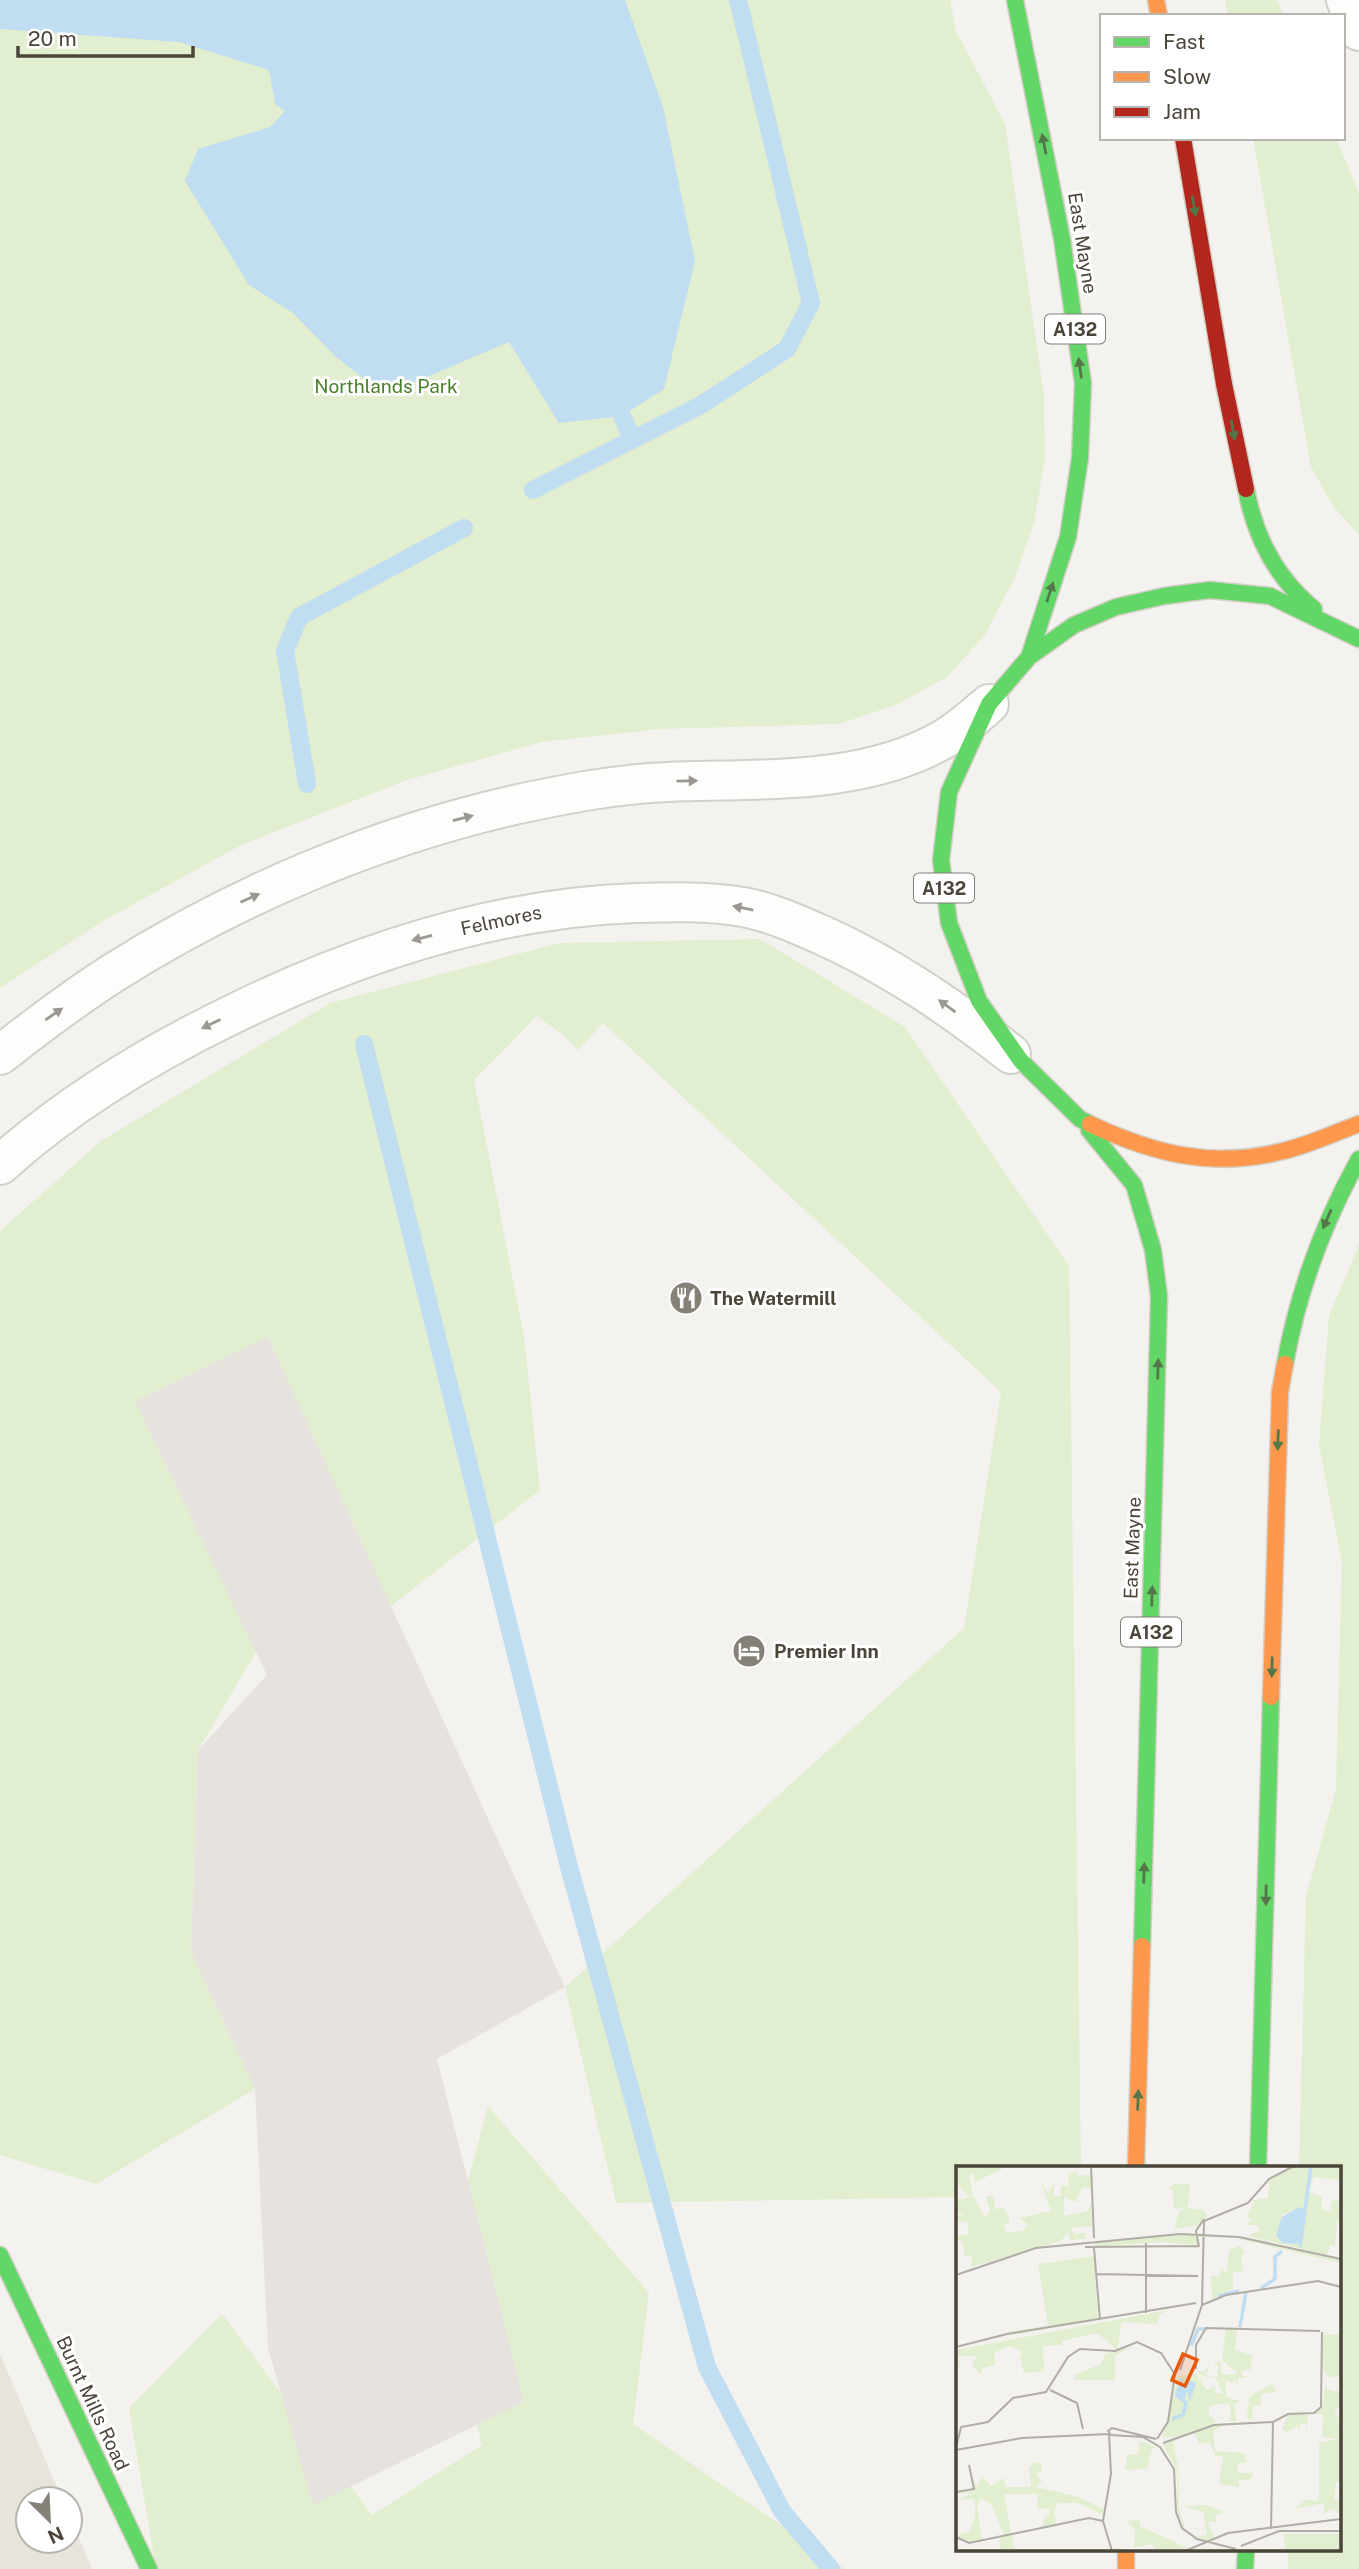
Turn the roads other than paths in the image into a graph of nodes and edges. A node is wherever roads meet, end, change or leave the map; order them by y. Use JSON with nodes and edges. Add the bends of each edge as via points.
{"nodes":[{"id":1,"x":1015,"y":0,"type":"edge"},
{"id":2,"x":1346,"y":0,"type":"edge"},
{"id":3,"x":1359,"y":31,"type":"edge"},
{"id":4,"x":1183,"y":140,"type":"edge"},
{"id":5,"x":1334,"y":626,"type":"junction"},
{"id":6,"x":1359,"y":639,"type":"edge"},
{"id":7,"x":1029,"y":657,"type":"junction"},
{"id":8,"x":989,"y":704,"type":"junction"},
{"id":9,"x":0,"y":1055,"type":"edge"},
{"id":10,"x":1021,"y":1061,"type":"junction"},
{"id":11,"x":1080,"y":1119,"type":"junction"},
{"id":12,"x":1359,"y":1124,"type":"edge"},
{"id":13,"x":1359,"y":1159,"type":"edge"},
{"id":14,"x":0,"y":1165,"type":"edge"},
{"id":15,"x":1136,"y":2166,"type":"edge"},
{"id":16,"x":1258,"y":2166,"type":"edge"},
{"id":17,"x":0,"y":2255,"type":"edge"},
{"id":18,"x":149,"y":2569,"type":"edge"}],
"edges":[{"from":7,"to":1,"type":"main road","name":"East Mayne","number":"A132","one_way":true,"via":[[1068,537],[1080,458],[1083,383],[1062,239]]},
{"from":2,"to":3,"type":"street"},
{"from":4,"to":5,"type":"main road","number":"A132","one_way":true,"via":[[1252,520],[1270,560],[1303,600]]},
{"from":5,"to":6,"type":"main road","number":"A132"},
{"from":5,"to":7,"type":"main road","number":"A132","via":[[1270,596],[1210,590],[1116,607],[1074,625]]},
{"from":7,"to":8,"type":"main road","number":"A132"},
{"from":9,"to":8,"type":"street","one_way":true,"via":[[113,973],[172,938],[230,907],[371,849],[503,808],[622,785],[797,777],[880,764],[942,740]]},
{"from":8,"to":10,"type":"main road","number":"A132","via":[[949,792],[941,860],[949,923],[979,1001]]},
{"from":10,"to":11,"type":"main road","number":"A132"},
{"from":10,"to":14,"type":"street","name":"Felmores","one_way":true,"via":[[940,1000],[883,966],[790,921],[705,903],[604,904],[540,911],[409,941],[268,996],[133,1068],[76,1104]]},
{"from":11,"to":12,"type":"main road","number":"A132","via":[[1131,1143],[1183,1156],[1239,1159],[1284,1152]]},
{"from":15,"to":11,"type":"main road","name":"East Mayne","number":"A132","one_way":true,"via":[[1159,1296],[1153,1250],[1134,1185]]},
{"from":13,"to":16,"type":"main road","one_way":true,"via":[[1336,1197],[1301,1289],[1280,1392]]},
{"from":17,"to":18,"type":"main road","name":"Burnt Mills Road"}]}
